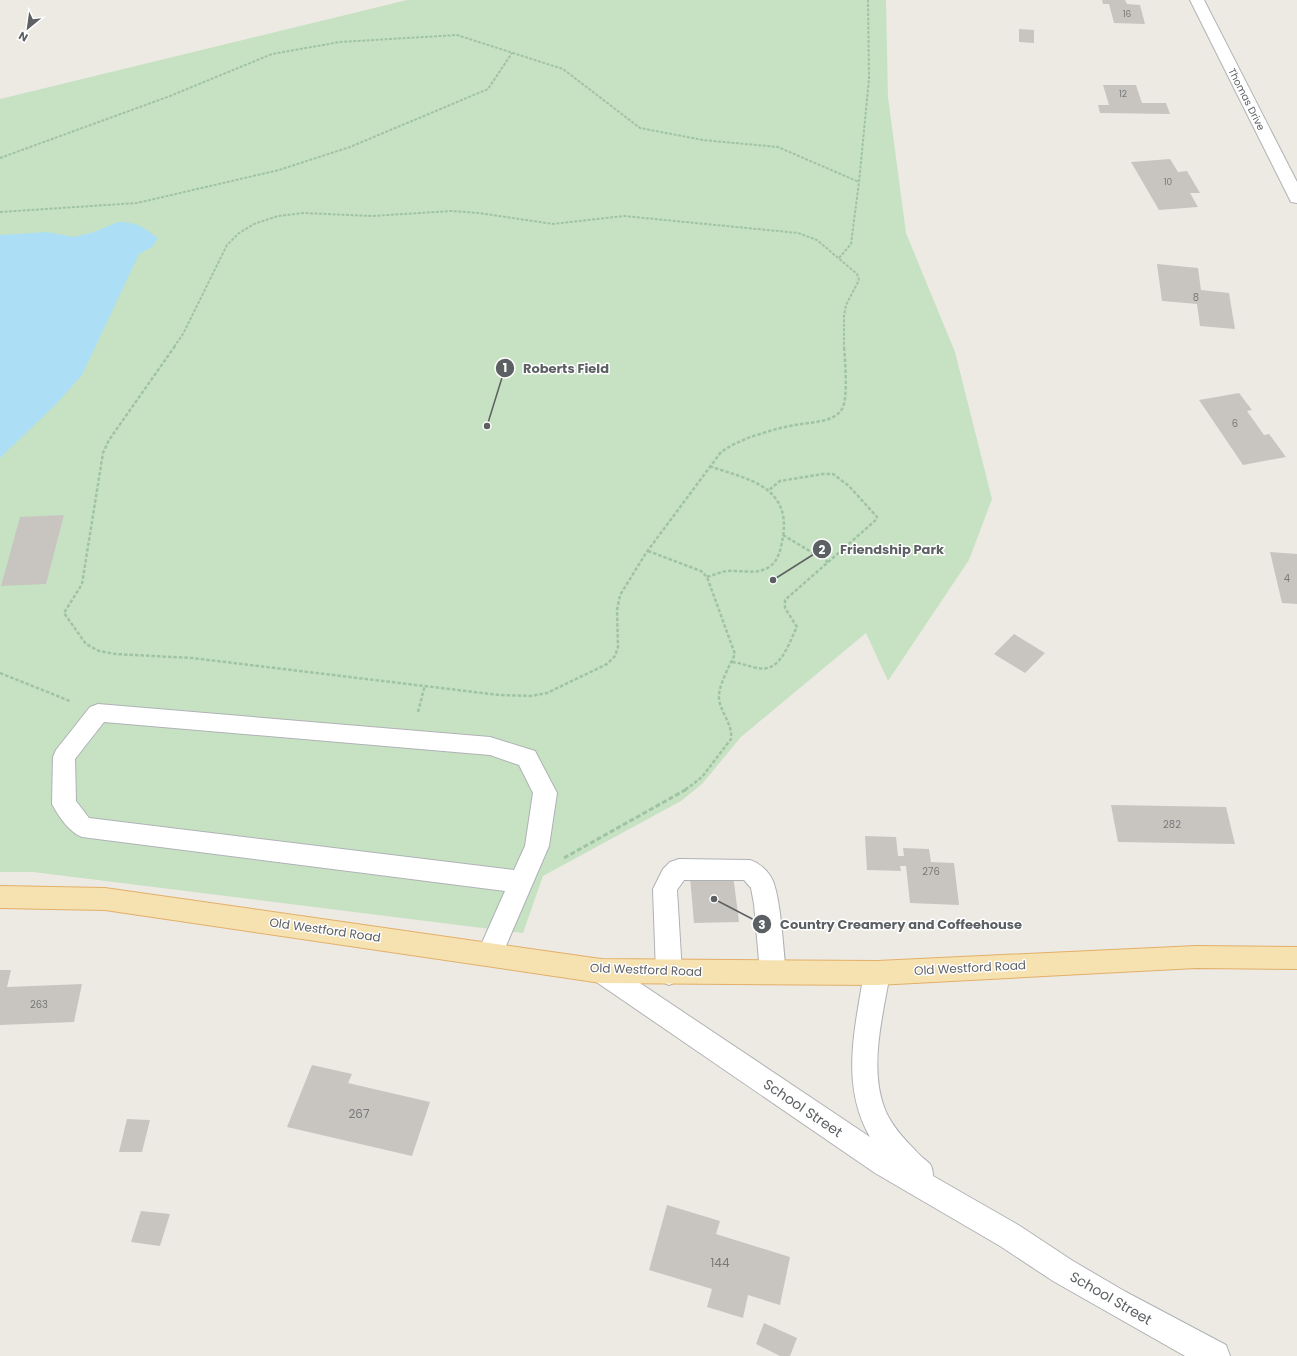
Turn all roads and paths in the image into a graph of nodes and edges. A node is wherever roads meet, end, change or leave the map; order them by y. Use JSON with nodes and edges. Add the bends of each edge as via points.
{"nodes":[{"id":1,"x":868,"y":0,"type":"edge"},
{"id":2,"x":1197,"y":0,"type":"edge"},
{"id":3,"x":512,"y":53,"type":"junction"},
{"id":4,"x":0,"y":158,"type":"edge"},
{"id":5,"x":858,"y":182,"type":"junction"},
{"id":6,"x":1295,"y":190,"type":"edge"},
{"id":7,"x":0,"y":212,"type":"edge"},
{"id":8,"x":839,"y":258,"type":"junction"},
{"id":9,"x":709,"y":466,"type":"junction"},
{"id":10,"x":769,"y":490,"type":"junction"},
{"id":11,"x":783,"y":535,"type":"junction"},
{"id":12,"x":648,"y":551,"type":"junction"},
{"id":13,"x":828,"y":562,"type":"junction"},
{"id":14,"x":706,"y":577,"type":"junction"},
{"id":15,"x":732,"y":662,"type":"junction"},
{"id":16,"x":0,"y":673,"type":"edge"},
{"id":17,"x":98,"y":713,"type":"junction"},
{"id":18,"x":564,"y":859,"type":"dead end"},
{"id":19,"x":522,"y":882,"type":"junction"},
{"id":20,"x":0,"y":897,"type":"edge"},
{"id":21,"x":490,"y":954,"type":"junction"},
{"id":22,"x":1297,"y":958,"type":"edge"},
{"id":23,"x":602,"y":971,"type":"junction"},
{"id":24,"x":773,"y":972,"type":"junction"},
{"id":25,"x":669,"y":973,"type":"junction"},
{"id":26,"x":877,"y":973,"type":"junction"},
{"id":27,"x":1010,"y":1236,"type":"junction"},
{"id":28,"x":1215,"y":1356,"type":"edge"}],
"edges":[{"from":1,"to":5,"type":"path","via":[[869,79]]},
{"from":2,"to":6,"type":"street","name":"Thomas Drive"},
{"from":3,"to":4,"type":"path","via":[[458,35],[340,42],[272,54],[170,96]]},
{"from":3,"to":5,"type":"path","via":[[563,69],[640,128],[703,140],[778,147]]},
{"from":3,"to":7,"type":"path","via":[[488,89],[350,147],[279,170],[137,203]]},
{"from":5,"to":8,"type":"path","via":[[851,244]]},
{"from":8,"to":9,"type":"path","via":[[857,274],[859,280],[846,305],[844,316],[843,408],[830,418],[750,436],[721,452]]},
{"from":8,"to":12,"type":"path","via":[[817,240],[798,234],[624,216],[553,224],[451,211],[372,216],[304,213],[278,216],[254,224],[239,233],[227,245],[183,334],[108,440],[97,485],[82,584],[67,604],[64,613],[86,644],[99,651],[115,654],[192,658],[499,695],[531,696],[547,693],[607,664],[615,656],[618,647],[617,610],[620,595]]},
{"from":9,"to":10,"type":"path"},
{"from":9,"to":12,"type":"path"},
{"from":10,"to":11,"type":"path","via":[[777,499],[782,511]]},
{"from":10,"to":13,"type":"path","via":[[780,481],[833,474],[849,486],[877,517]]},
{"from":11,"to":13,"type":"path"},
{"from":11,"to":14,"type":"path","via":[[779,554],[769,567],[752,572],[719,572]]},
{"from":12,"to":14,"type":"path","via":[[701,571]]},
{"from":13,"to":15,"type":"path","via":[[785,600],[785,608],[797,627],[779,662],[767,668]]},
{"from":14,"to":15,"type":"path","via":[[735,654]]},
{"from":15,"to":18,"type":"path","via":[[719,691],[719,699],[732,733],[731,739],[702,776],[692,786],[668,801]]},
{"from":16,"to":17,"type":"path"},
{"from":17,"to":19,"type":"street","via":[[490,746],[527,758],[545,793],[537,846]]},
{"from":17,"to":19,"type":"street","via":[[64,757],[64,804],[82,827]]},
{"from":19,"to":21,"type":"street"},
{"from":20,"to":21,"type":"main road","name":"Old Westford Road","via":[[106,899]]},
{"from":21,"to":23,"type":"main road","name":"Old Westford Road"},
{"from":22,"to":26,"type":"main road","name":"Old Westford Road","via":[[1196,957]]},
{"from":23,"to":25,"type":"main road","name":"Old Westford Road"},
{"from":23,"to":27,"type":"street","name":"School Street","via":[[884,1163]]},
{"from":24,"to":25,"type":"main road","name":"Old Westford Road"},
{"from":24,"to":25,"type":"street","via":[[762,884],[750,870],[679,869],[665,889]]},
{"from":24,"to":26,"type":"main road","name":"Old Westford Road"},
{"from":26,"to":27,"type":"street","name":"School Street","via":[[863,1067],[866,1094],[877,1123],[899,1154],[924,1178]]},
{"from":27,"to":28,"type":"street","name":"School Street","via":[[1077,1279]]}]}
